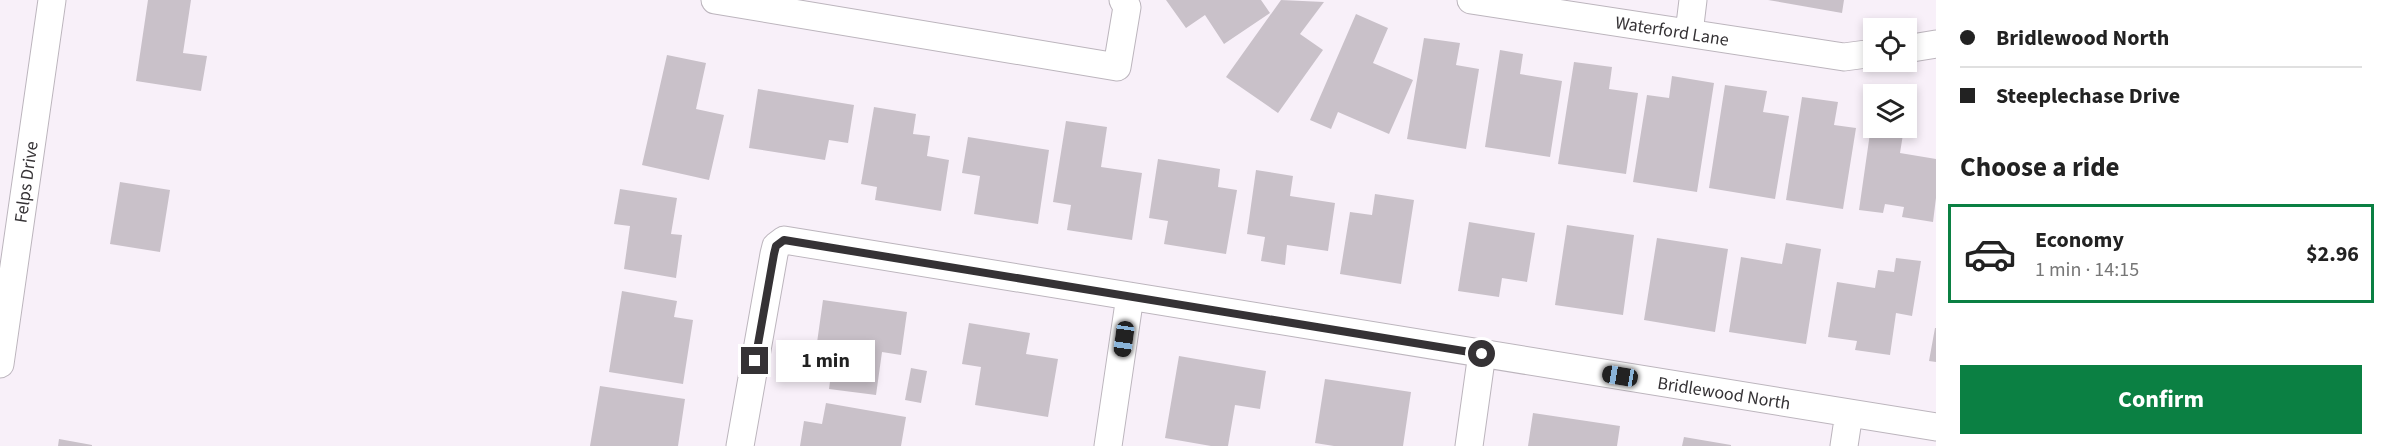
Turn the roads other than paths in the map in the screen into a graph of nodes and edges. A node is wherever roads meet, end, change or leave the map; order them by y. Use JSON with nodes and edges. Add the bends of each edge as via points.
{"nodes":[{"id":1,"x":52,"y":0,"type":"edge"},
{"id":2,"x":714,"y":0,"type":"edge"},
{"id":3,"x":1123,"y":0,"type":"edge"},
{"id":4,"x":1471,"y":0,"type":"edge"},
{"id":5,"x":1693,"y":0,"type":"edge"},
{"id":6,"x":1689,"y":33,"type":"junction"},
{"id":7,"x":1936,"y":44,"type":"edge"},
{"id":8,"x":1917,"y":47,"type":"edge"},
{"id":9,"x":1863,"y":54,"type":"edge"},
{"id":10,"x":1130,"y":296,"type":"junction"},
{"id":11,"x":1482,"y":354,"type":"junction"},
{"id":12,"x":0,"y":364,"type":"edge"},
{"id":13,"x":1849,"y":413,"type":"junction"},
{"id":14,"x":1936,"y":427,"type":"edge"},
{"id":15,"x":740,"y":446,"type":"edge"},
{"id":16,"x":1108,"y":446,"type":"edge"},
{"id":17,"x":1469,"y":446,"type":"edge"},
{"id":18,"x":1844,"y":446,"type":"edge"}],
"edges":[{"from":1,"to":12,"type":"street","name":"Felps Drive"},
{"from":2,"to":3,"type":"street","via":[[1117,67],[1127,7]]},
{"from":4,"to":6,"type":"street","name":"Waterford Lane"},
{"from":5,"to":6,"type":"street"},
{"from":6,"to":9,"type":"street","name":"Waterford Lane","via":[[1844,57]]},
{"from":7,"to":8,"type":"street"},
{"from":10,"to":11,"type":"street","name":"Bridlewood North"},
{"from":10,"to":15,"type":"street","name":"Bridlewood North","via":[[784,240],[776,246],[774,254]]},
{"from":10,"to":16,"type":"street"},
{"from":11,"to":13,"type":"street","name":"Bridlewood North"},
{"from":11,"to":17,"type":"street"},
{"from":13,"to":14,"type":"street","name":"Bridlewood North"},
{"from":13,"to":18,"type":"street"}]}
